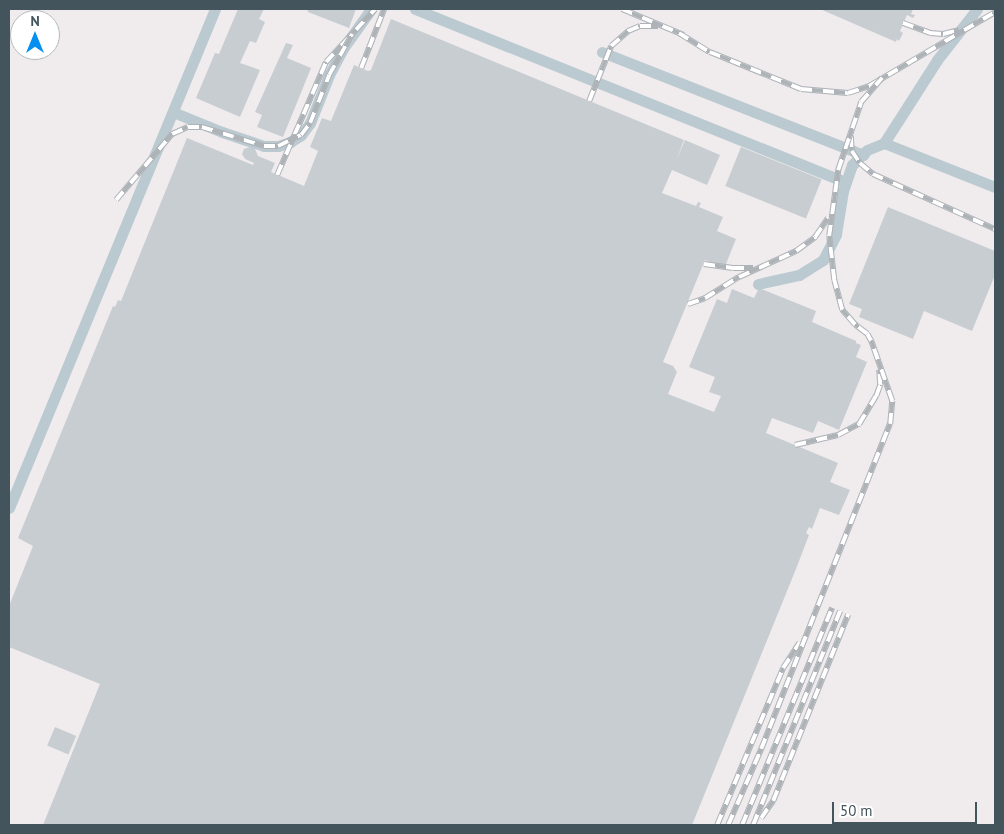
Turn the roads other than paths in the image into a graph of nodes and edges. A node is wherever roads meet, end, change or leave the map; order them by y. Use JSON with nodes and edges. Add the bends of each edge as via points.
{"nodes":[{"id":1,"x":215,"y":9,"type":"edge"},
{"id":2,"x":371,"y":9,"type":"edge"},
{"id":3,"x":415,"y":9,"type":"edge"},
{"id":4,"x":976,"y":9,"type":"edge"},
{"id":5,"x":602,"y":52,"type":"dead end"},
{"id":6,"x":173,"y":112,"type":"junction"},
{"id":7,"x":884,"y":143,"type":"junction"},
{"id":8,"x":862,"y":154,"type":"junction"},
{"id":9,"x":846,"y":182,"type":"junction"},
{"id":10,"x":995,"y":187,"type":"edge"},
{"id":11,"x":758,"y":284,"type":"dead end"},
{"id":12,"x":9,"y":508,"type":"edge"}],
"edges":[{"from":1,"to":6,"type":"lane"},
{"from":2,"to":6,"type":"lane","via":[[329,75],[310,123],[301,135],[290,142],[264,146]]},
{"from":3,"to":9,"type":"lane"},
{"from":4,"to":7,"type":"lane","via":[[937,60]]},
{"from":5,"to":8,"type":"lane"},
{"from":6,"to":12,"type":"lane"},
{"from":7,"to":8,"type":"lane"},
{"from":7,"to":10,"type":"lane"},
{"from":8,"to":9,"type":"lane","via":[[852,165]]},
{"from":9,"to":11,"type":"lane","via":[[836,234],[823,260],[799,275]]}]}
